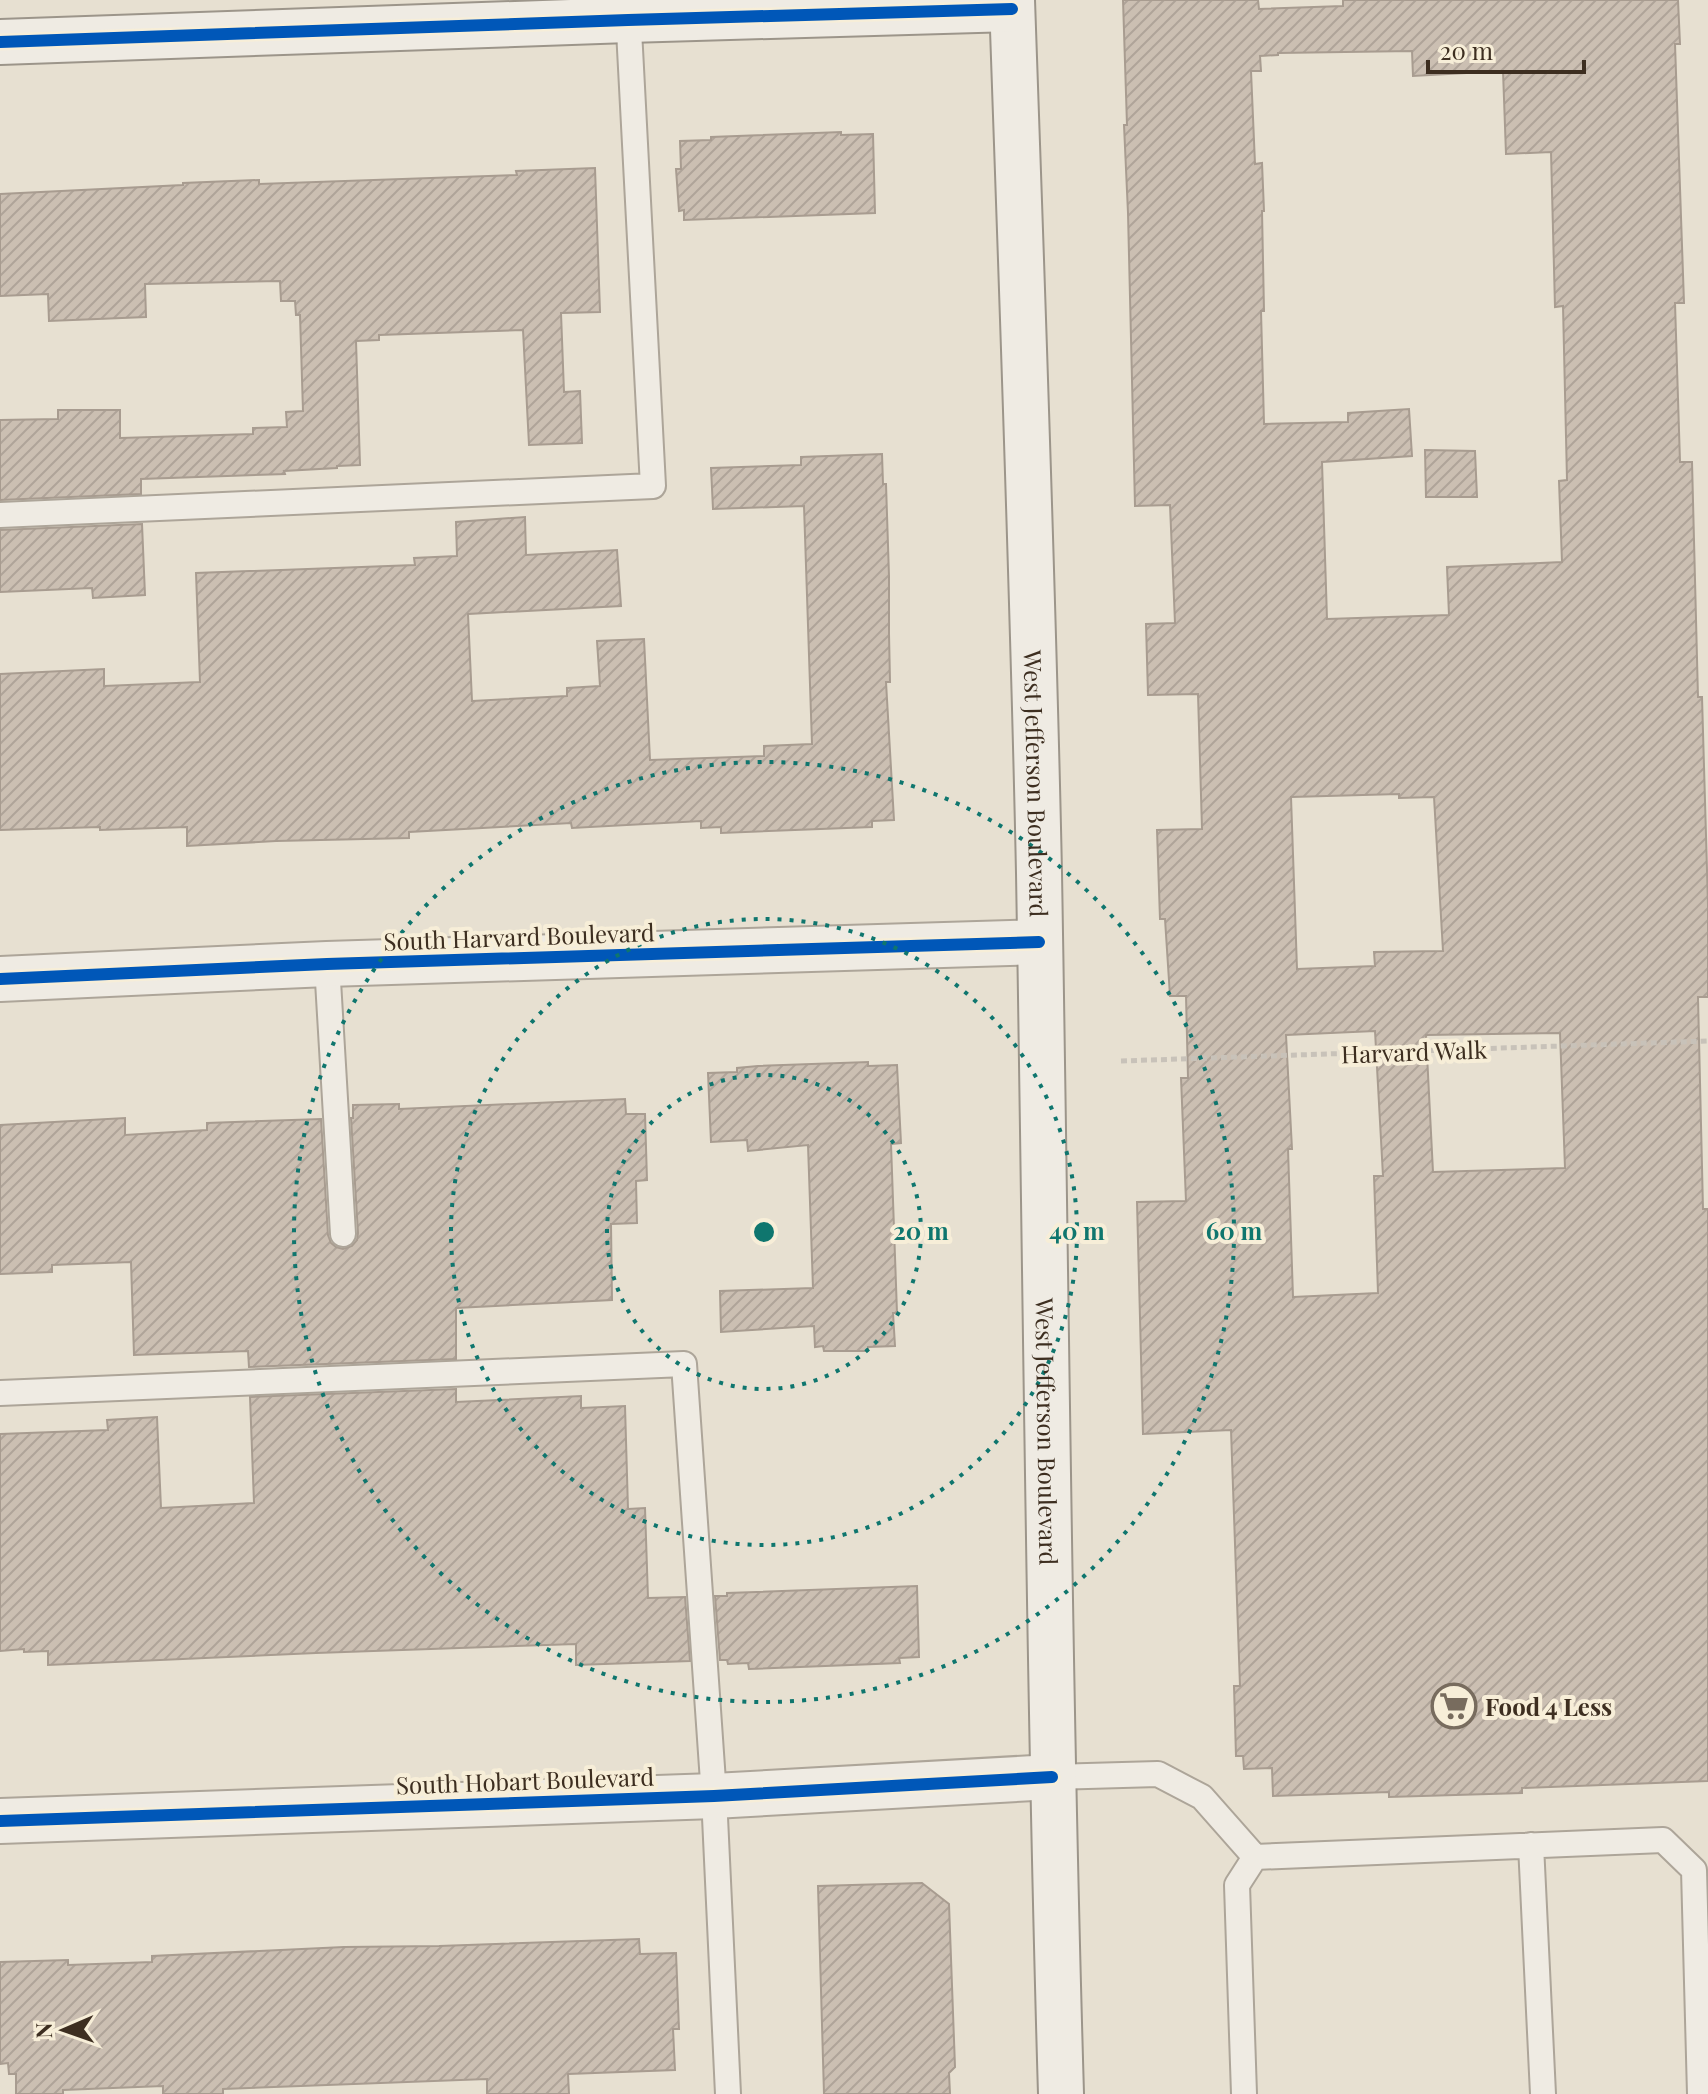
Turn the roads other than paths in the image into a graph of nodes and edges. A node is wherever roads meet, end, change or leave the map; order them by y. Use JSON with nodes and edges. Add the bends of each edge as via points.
{"nodes":[{"id":1,"x":1012,"y":5,"type":"edge"},
{"id":2,"x":628,"y":10,"type":"edge"},
{"id":3,"x":0,"y":42,"type":"edge"},
{"id":4,"x":0,"y":515,"type":"edge"},
{"id":5,"x":1039,"y":942,"type":"junction"},
{"id":6,"x":327,"y":964,"type":"junction"},
{"id":7,"x":0,"y":979,"type":"edge"},
{"id":8,"x":343,"y":1234,"type":"dead end"},
{"id":9,"x":0,"y":1393,"type":"edge"},
{"id":10,"x":1052,"y":1777,"type":"junction"},
{"id":11,"x":714,"y":1796,"type":"junction"},
{"id":12,"x":0,"y":1821,"type":"edge"},
{"id":13,"x":1531,"y":1845,"type":"junction"},
{"id":14,"x":1255,"y":1857,"type":"junction"},
{"id":15,"x":728,"y":2094,"type":"edge"},
{"id":16,"x":1061,"y":2094,"type":"edge"},
{"id":17,"x":1244,"y":2094,"type":"edge"},
{"id":18,"x":1543,"y":2094,"type":"edge"},
{"id":19,"x":1700,"y":2094,"type":"edge"}],
"edges":[{"from":1,"to":2,"type":"street"},
{"from":1,"to":5,"type":"street","name":"West Jefferson Boulevard"},
{"from":2,"to":3,"type":"street"},
{"from":2,"to":4,"type":"lane","via":[[653,486]]},
{"from":5,"to":6,"type":"street","name":"South Harvard Boulevard"},
{"from":5,"to":10,"type":"street","name":"West Jefferson Boulevard"},
{"from":6,"to":7,"type":"street","name":"South Harvard Boulevard"},
{"from":6,"to":8,"type":"lane"},
{"from":9,"to":11,"type":"lane","via":[[684,1364]]},
{"from":10,"to":11,"type":"street","name":"South Hobart Boulevard"},
{"from":10,"to":14,"type":"lane","via":[[1158,1774],[1202,1797]]},
{"from":10,"to":16,"type":"street","name":"West Jefferson Boulevard"},
{"from":11,"to":12,"type":"street","name":"South Hobart Boulevard"},
{"from":11,"to":15,"type":"lane"},
{"from":13,"to":14,"type":"lane"},
{"from":13,"to":18,"type":"lane"},
{"from":13,"to":19,"type":"lane","via":[[1663,1840],[1694,1870]]},
{"from":14,"to":17,"type":"lane","via":[[1237,1885]]}]}
